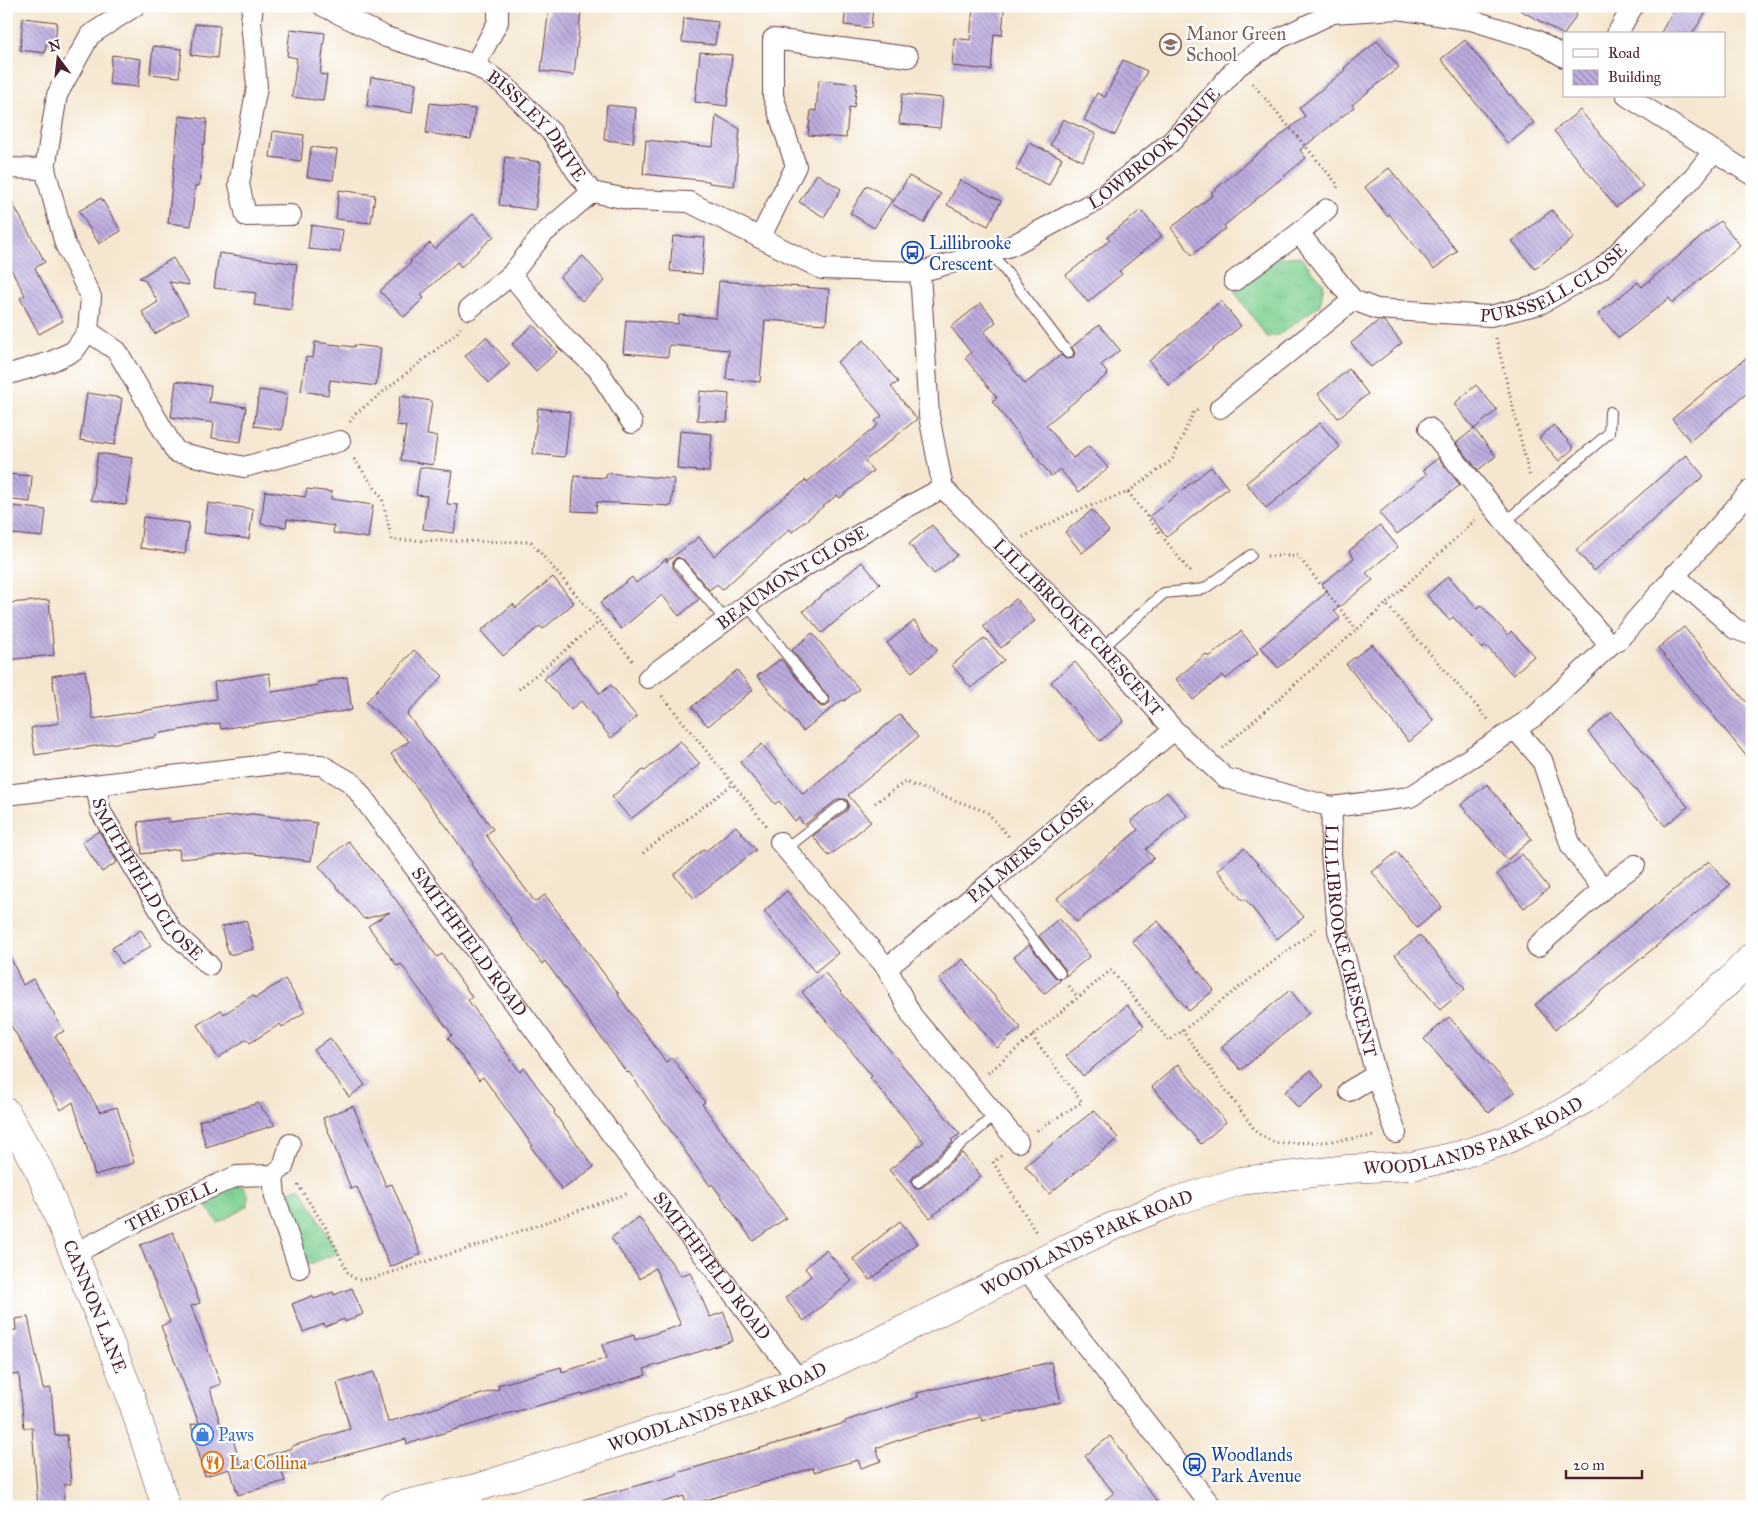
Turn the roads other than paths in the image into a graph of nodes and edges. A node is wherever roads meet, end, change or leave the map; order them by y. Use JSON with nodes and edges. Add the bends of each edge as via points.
{"nodes":[{"id":1,"x":135,"y":6,"type":"edge"},
{"id":2,"x":253,"y":6,"type":"edge"},
{"id":3,"x":323,"y":6,"type":"edge"},
{"id":4,"x":498,"y":6,"type":"edge"},
{"id":5,"x":1633,"y":6,"type":"edge"},
{"id":6,"x":1618,"y":32,"type":"edge"},
{"id":7,"x":1563,"y":56,"type":"edge"},
{"id":8,"x":908,"y":57,"type":"dead end"},
{"id":9,"x":475,"y":65,"type":"junction"},
{"id":10,"x":1630,"y":98,"type":"edge"},
{"id":11,"x":1713,"y":152,"type":"junction"},
{"id":12,"x":6,"y":168,"type":"edge"},
{"id":13,"x":45,"y":169,"type":"junction"},
{"id":14,"x":1752,"y":176,"type":"edge"},
{"id":15,"x":592,"y":192,"type":"junction"},
{"id":16,"x":1327,"y":209,"type":"road end"},
{"id":17,"x":292,"y":215,"type":"dead end"},
{"id":18,"x":1299,"y":233,"type":"junction"},
{"id":19,"x":760,"y":238,"type":"junction"},
{"id":20,"x":991,"y":252,"type":"junction"},
{"id":21,"x":920,"y":272,"type":"junction"},
{"id":22,"x":511,"y":276,"type":"junction"},
{"id":23,"x":1234,"y":281,"type":"dead end"},
{"id":24,"x":1353,"y":300,"type":"junction"},
{"id":25,"x":469,"y":309,"type":"road end"},
{"id":26,"x":88,"y":331,"type":"junction"},
{"id":27,"x":1068,"y":352,"type":"dead end"},
{"id":28,"x":6,"y":375,"type":"edge"},
{"id":29,"x":1220,"y":408,"type":"road end"},
{"id":30,"x":1610,"y":412,"type":"dead end"},
{"id":31,"x":632,"y":423,"type":"dead end"},
{"id":32,"x":1428,"y":428,"type":"dead end"},
{"id":33,"x":340,"y":441,"type":"road end"},
{"id":34,"x":943,"y":488,"type":"junction"},
{"id":35,"x":1752,"y":489,"type":"edge"},
{"id":36,"x":1505,"y":522,"type":"junction"},
{"id":37,"x":1251,"y":556,"type":"road end"},
{"id":38,"x":679,"y":564,"type":"dead end"},
{"id":39,"x":1674,"y":575,"type":"junction"},
{"id":40,"x":747,"y":605,"type":"junction"},
{"id":41,"x":726,"y":621,"type":"junction"},
{"id":42,"x":1752,"y":635,"type":"edge"},
{"id":43,"x":1610,"y":645,"type":"junction"},
{"id":44,"x":1102,"y":648,"type":"junction"},
{"id":45,"x":648,"y":678,"type":"road end"},
{"id":46,"x":823,"y":700,"type":"dead end"},
{"id":47,"x":1174,"y":730,"type":"junction"},
{"id":48,"x":1509,"y":733,"type":"junction"},
{"id":49,"x":96,"y":785,"type":"junction"},
{"id":50,"x":6,"y":796,"type":"edge"},
{"id":51,"x":842,"y":805,"type":"dead end"},
{"id":52,"x":1332,"y":807,"type":"junction"},
{"id":53,"x":783,"y":846,"type":"joint"},
{"id":54,"x":1635,"y":865,"type":"dead end"},
{"id":55,"x":989,"y":884,"type":"junction"},
{"id":56,"x":1603,"y":888,"type":"junction"},
{"id":57,"x":1537,"y":947,"type":"dead end"},
{"id":58,"x":1752,"y":957,"type":"edge"},
{"id":59,"x":209,"y":965,"type":"dead end"},
{"id":60,"x":887,"y":968,"type":"junction"},
{"id":61,"x":1060,"y":973,"type":"dead end"},
{"id":62,"x":1376,"y":1075,"type":"junction"},
{"id":63,"x":1349,"y":1091,"type":"dead end"},
{"id":64,"x":6,"y":1112,"type":"edge"},
{"id":65,"x":996,"y":1114,"type":"junction"},
{"id":66,"x":1396,"y":1133,"type":"road end"},
{"id":67,"x":1018,"y":1142,"type":"road end"},
{"id":68,"x":290,"y":1144,"type":"dead end"},
{"id":69,"x":278,"y":1171,"type":"junction"},
{"id":70,"x":918,"y":1182,"type":"dead end"},
{"id":71,"x":73,"y":1254,"type":"junction"},
{"id":72,"x":299,"y":1268,"type":"dead end"},
{"id":73,"x":1026,"y":1269,"type":"junction"},
{"id":74,"x":799,"y":1380,"type":"junction"},
{"id":75,"x":166,"y":1507,"type":"edge"},
{"id":76,"x":394,"y":1507,"type":"edge"},
{"id":77,"x":1212,"y":1507,"type":"edge"}],
"edges":[{"from":1,"to":13,"type":"street","via":[[90,35],[57,95]]},
{"from":2,"to":17,"type":"street","via":[[251,21],[257,87],[239,184],[246,216]]},
{"from":3,"to":9,"type":"street","name":"BISSLEY DRIVE","via":[[386,37]]},
{"from":4,"to":9,"type":"street","name":"BISSLEY DRIVE","via":[[498,22]]},
{"from":5,"to":6,"type":"street"},
{"from":7,"to":20,"type":"street","name":"LOWBROOK DRIVE","via":[[1536,40],[1471,20],[1398,9],[1333,13],[1280,38],[1238,66],[1172,141],[1096,201],[1011,246]]},
{"from":8,"to":19,"type":"street","via":[[773,39],[773,96],[796,166]]},
{"from":9,"to":15,"type":"street","name":"BISSLEY DRIVE","via":[[503,84],[553,134]]},
{"from":10,"to":11,"type":"street"},
{"from":11,"to":14,"type":"street"},
{"from":11,"to":24,"type":"street","name":"PURSSELL CLOSE","via":[[1691,180],[1602,269],[1540,304],[1490,316],[1377,309]]},
{"from":12,"to":13,"type":"street"},
{"from":13,"to":26,"type":"street","via":[[65,244],[92,297]]},
{"from":15,"to":19,"type":"street","name":"LOWBROOK DRIVE","via":[[632,200],[689,202]]},
{"from":15,"to":22,"type":"street","via":[[543,234]]},
{"from":16,"to":18,"type":"street"},
{"from":18,"to":23,"type":"street"},
{"from":18,"to":24,"type":"street"},
{"from":19,"to":21,"type":"street","name":"LOWBROOK DRIVE","via":[[822,268]]},
{"from":20,"to":21,"type":"street","name":"LOWBROOK DRIVE"},
{"from":20,"to":27,"type":"lane"},
{"from":21,"to":34,"type":"street","via":[[929,416]]},
{"from":22,"to":25,"type":"street"},
{"from":22,"to":31,"type":"street","via":[[566,340],[597,368]]},
{"from":24,"to":29,"type":"street"},
{"from":26,"to":28,"type":"street","via":[[74,351]]},
{"from":26,"to":33,"type":"street","via":[[117,351],[176,452],[244,467]]},
{"from":30,"to":36,"type":"lane","via":[[1609,433]]},
{"from":32,"to":36,"type":"street"},
{"from":34,"to":40,"type":"street","name":"BEAUMONT CLOSE","via":[[775,584]]},
{"from":34,"to":44,"type":"street","name":"LILLIBROOKE CRESCENT"},
{"from":35,"to":39,"type":"street","name":"LILLIBROOKE CRESCENT"},
{"from":36,"to":43,"type":"street"},
{"from":37,"to":44,"type":"lane","via":[[1204,590],[1164,593]]},
{"from":38,"to":41,"type":"lane"},
{"from":39,"to":42,"type":"street","via":[[1735,629]]},
{"from":39,"to":43,"type":"street","name":"LILLIBROOKE CRESCENT","via":[[1619,640]]},
{"from":40,"to":41,"type":"street","name":"BEAUMONT CLOSE"},
{"from":40,"to":46,"type":"lane"},
{"from":41,"to":45,"type":"street","name":"BEAUMONT CLOSE"},
{"from":43,"to":48,"type":"street","name":"LILLIBROOKE CRESCENT","via":[[1535,716]]},
{"from":44,"to":47,"type":"street","name":"LILLIBROOKE CRESCENT"},
{"from":47,"to":52,"type":"street","name":"LILLIBROOKE CRESCENT","via":[[1225,778]]},
{"from":47,"to":55,"type":"street","name":"PALMERS CLOSE"},
{"from":48,"to":52,"type":"street","name":"LILLIBROOKE CRESCENT","via":[[1410,797]]},
{"from":48,"to":56,"type":"street","via":[[1542,760],[1571,846]]},
{"from":49,"to":50,"type":"street","name":"SMITHFIELD ROAD"},
{"from":49,"to":59,"type":"street","name":"SMITHFIELD CLOSE","via":[[101,812],[172,931]]},
{"from":49,"to":74,"type":"street","name":"SMITHFIELD ROAD","via":[[275,764],[320,765],[352,783]]},
{"from":51,"to":53,"type":"lane"},
{"from":52,"to":62,"type":"street","name":"LILLIBROOKE CRESCENT","via":[[1331,853],[1338,930]]},
{"from":53,"to":60,"type":"street"},
{"from":54,"to":56,"type":"street"},
{"from":55,"to":60,"type":"street","name":"PALMERS CLOSE"},
{"from":55,"to":61,"type":"lane"},
{"from":56,"to":57,"type":"street"},
{"from":58,"to":73,"type":"street","name":"WOODLANDS PARK ROAD","via":[[1628,1069],[1560,1114],[1504,1141],[1412,1166],[1240,1181],[1172,1202],[1104,1230]]},
{"from":60,"to":65,"type":"street","via":[[912,1016]]},
{"from":62,"to":63,"type":"street","name":"LILLIBROOKE CRESCENT"},
{"from":62,"to":66,"type":"street","name":"LILLIBROOKE CRESCENT"},
{"from":64,"to":71,"type":"street","name":"CANNON LANE","via":[[40,1172]]},
{"from":65,"to":67,"type":"street"},
{"from":65,"to":70,"type":"lane"},
{"from":68,"to":69,"type":"street"},
{"from":69,"to":71,"type":"street","name":"THE DELL","via":[[237,1176]]},
{"from":69,"to":72,"type":"street","via":[[275,1197]]},
{"from":71,"to":75,"type":"street","name":"CANNON LANE","via":[[130,1394]]},
{"from":73,"to":74,"type":"street","name":"WOODLANDS PARK ROAD"},
{"from":73,"to":77,"type":"street"},
{"from":74,"to":76,"type":"street","name":"WOODLANDS PARK ROAD","via":[[746,1402],[476,1488]]}]}
